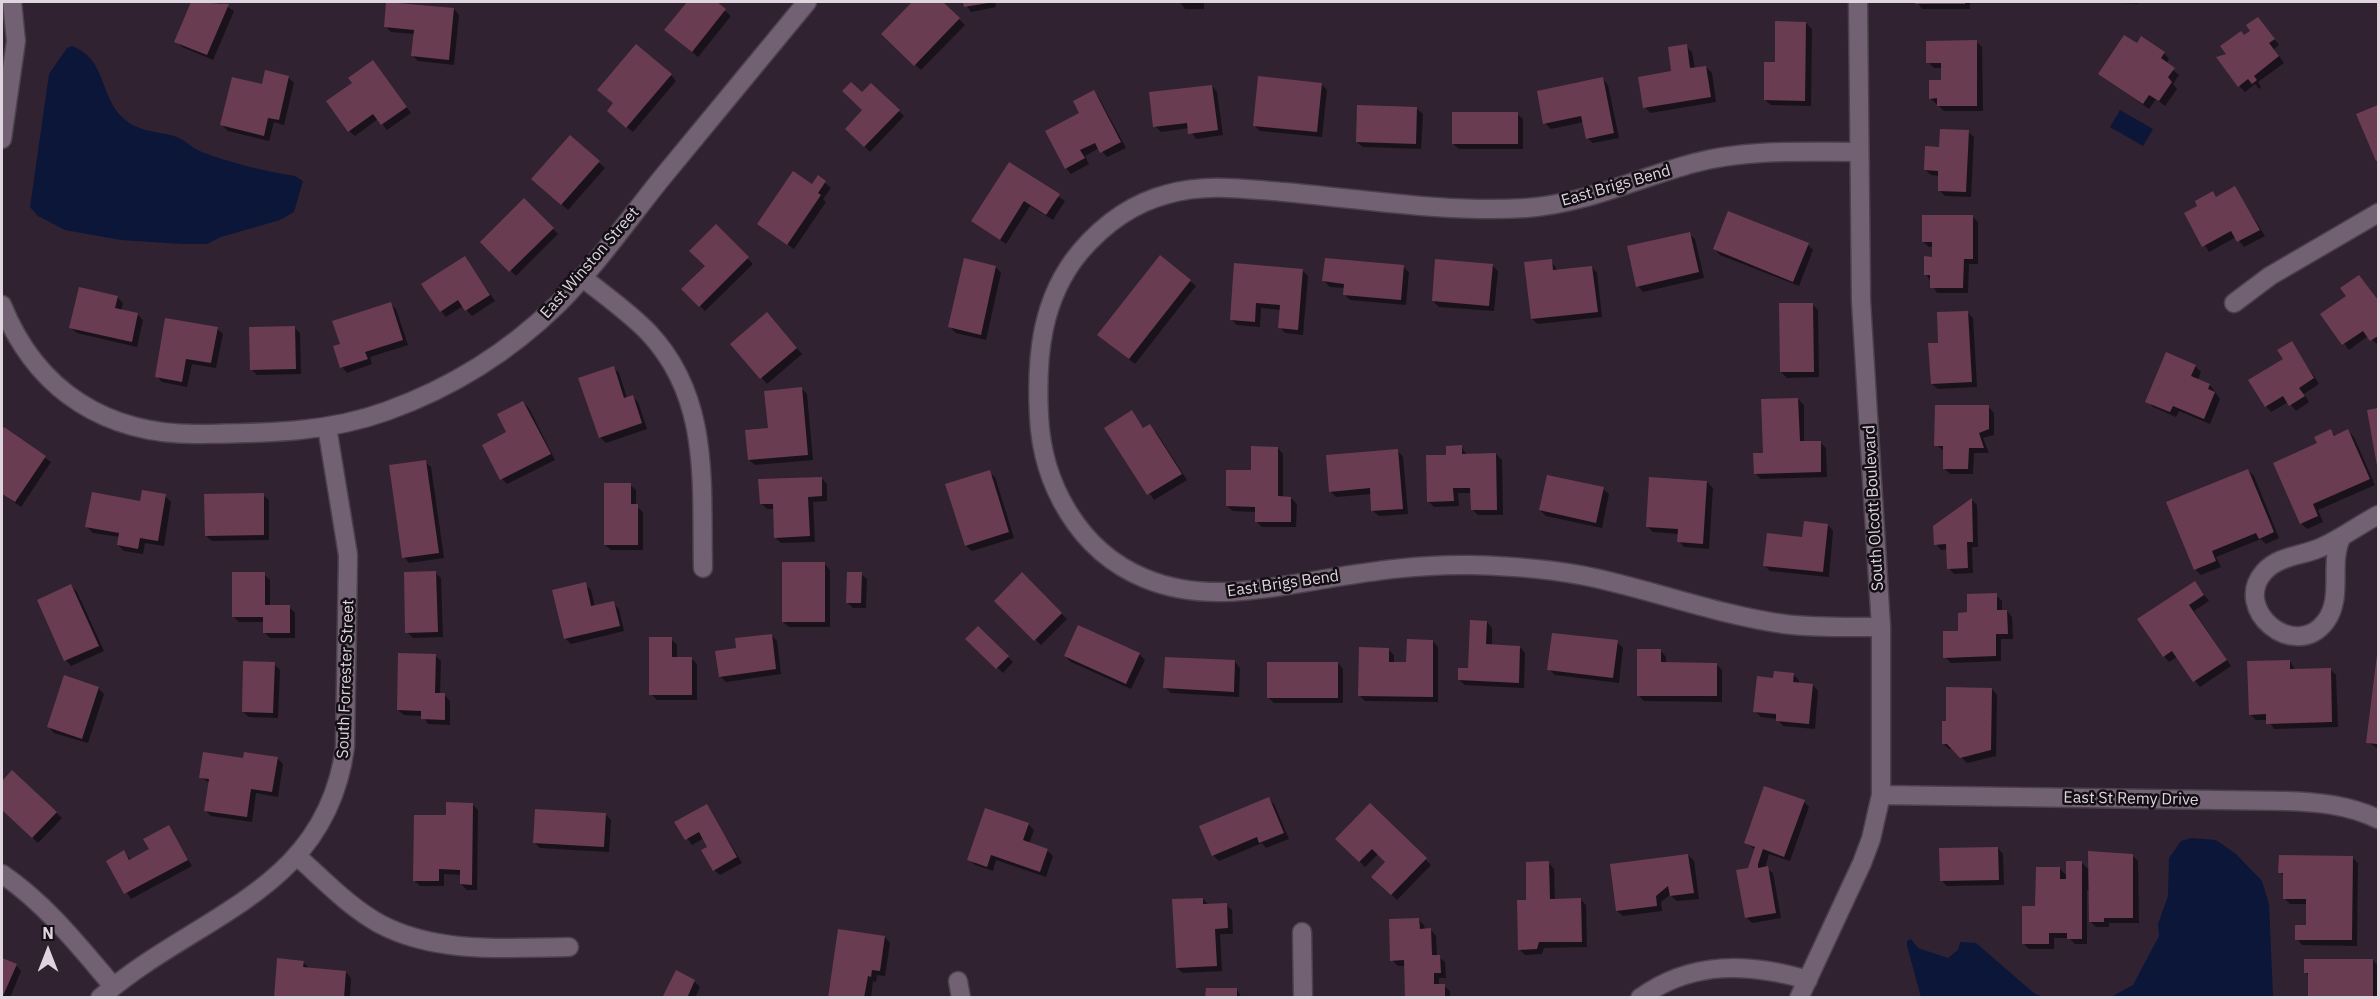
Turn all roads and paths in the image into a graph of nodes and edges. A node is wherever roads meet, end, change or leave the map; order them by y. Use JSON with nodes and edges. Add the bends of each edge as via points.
{"nodes":[{"id":1,"x":12,"y":2,"type":"edge"},
{"id":2,"x":807,"y":2,"type":"edge"},
{"id":3,"x":1857,"y":2,"type":"edge"},
{"id":4,"x":2,"y":139,"type":"edge"},
{"id":5,"x":1858,"y":152,"type":"junction"},
{"id":6,"x":2379,"y":213,"type":"edge"},
{"id":7,"x":582,"y":277,"type":"junction"},
{"id":8,"x":2234,"y":303,"type":"dead end"},
{"id":9,"x":2,"y":305,"type":"edge"},
{"id":10,"x":327,"y":427,"type":"junction"},
{"id":11,"x":2379,"y":515,"type":"edge"},
{"id":12,"x":2342,"y":536,"type":"junction"},
{"id":13,"x":703,"y":568,"type":"dead end"},
{"id":14,"x":1881,"y":627,"type":"junction"},
{"id":15,"x":1881,"y":795,"type":"junction"},
{"id":16,"x":2379,"y":819,"type":"edge"},
{"id":17,"x":298,"y":857,"type":"junction"},
{"id":18,"x":2,"y":874,"type":"edge"},
{"id":19,"x":1302,"y":932,"type":"dead end"},
{"id":20,"x":569,"y":947,"type":"dead end"},
{"id":21,"x":1808,"y":980,"type":"junction"},
{"id":22,"x":107,"y":992,"type":"edge"},
{"id":23,"x":1303,"y":998,"type":"edge"},
{"id":24,"x":1640,"y":998,"type":"edge"},
{"id":25,"x":1798,"y":998,"type":"edge"}],
"edges":[{"from":1,"to":4,"type":"street","via":[[16,41]]},
{"from":2,"to":7,"type":"street","name":"East Winston Street"},
{"from":3,"to":5,"type":"street","name":"South Olcott Boulevard"},
{"from":5,"to":14,"type":"street","name":"South Olcott Boulevard","via":[[1861,301]]},
{"from":5,"to":14,"type":"street","name":"East Brigs Bend","via":[[1736,154],[1571,202],[1531,208],[1488,210],[1229,188],[1168,194],[1112,220],[1069,265],[1046,315],[1038,391],[1043,457],[1053,488],[1071,518],[1119,566],[1147,580],[1182,590],[1237,593],[1387,569],[1480,565],[1596,578],[1784,624]]},
{"from":6,"to":8,"type":"street","via":[[2270,276]]},
{"from":7,"to":10,"type":"street","name":"East Winston Street","via":[[534,326],[467,374],[386,412]]},
{"from":7,"to":13,"type":"street","via":[[649,333],[683,385],[700,448]]},
{"from":9,"to":10,"type":"street","name":"East Winston Street","via":[[24,351],[42,372],[62,391],[99,415],[128,426],[179,435]]},
{"from":10,"to":17,"type":"street","name":"South Forrester Street","via":[[348,555],[345,747],[333,802]]},
{"from":11,"to":12,"type":"street"},
{"from":12,"to":12,"type":"street","via":[[2308,553],[2286,558],[2263,573],[2255,592],[2265,624],[2295,636],[2324,624],[2333,609],[2334,555]]},
{"from":14,"to":15,"type":"street","name":"South Olcott Boulevard"},
{"from":15,"to":16,"type":"street","name":"East St Remy Drive","via":[[2297,801],[2355,810]]},
{"from":15,"to":21,"type":"street","name":"South Olcott Boulevard","via":[[1862,863]]},
{"from":17,"to":20,"type":"street","via":[[360,911],[403,934],[453,946]]},
{"from":17,"to":22,"type":"street","name":"South Forrester Street","via":[[277,878],[182,938]]},
{"from":18,"to":22,"type":"street","via":[[41,906]]},
{"from":19,"to":23,"type":"street"},
{"from":21,"to":24,"type":"street","via":[[1763,969],[1712,968],[1671,980]]},
{"from":21,"to":25,"type":"street","name":"South Olcott Boulevard"}]}
